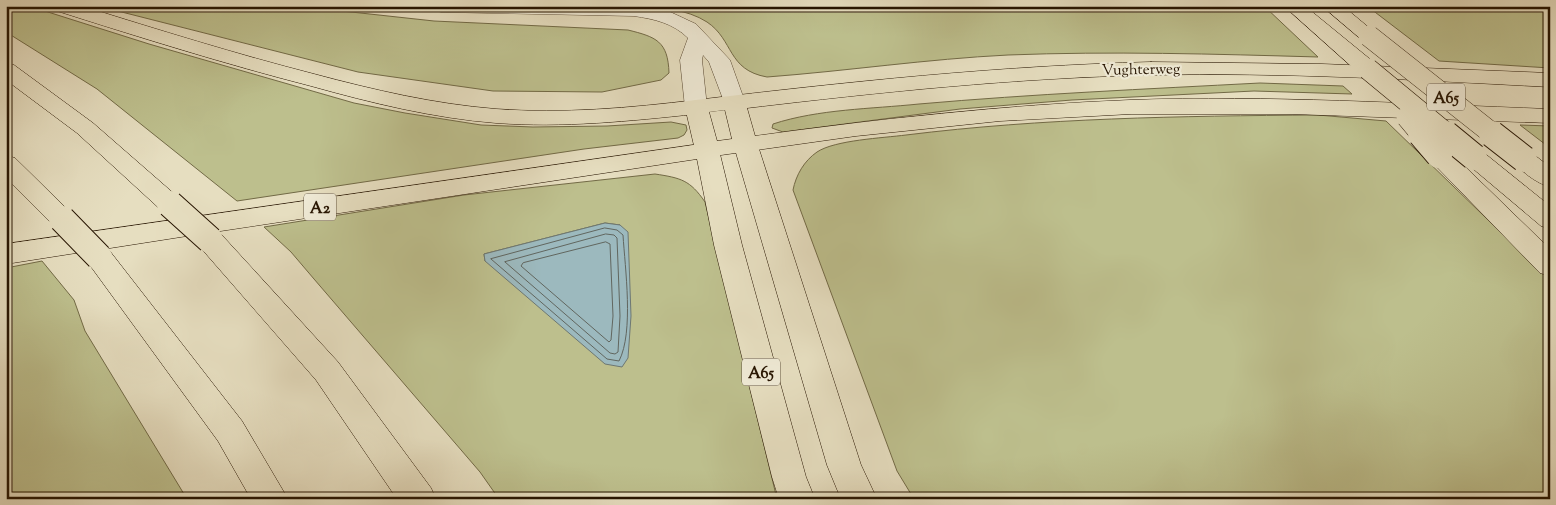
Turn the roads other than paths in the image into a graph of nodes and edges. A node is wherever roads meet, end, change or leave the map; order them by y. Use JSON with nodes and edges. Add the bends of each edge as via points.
{"nodes":[{"id":1,"x":61,"y":6,"type":"edge"},
{"id":2,"x":441,"y":6,"type":"edge"},
{"id":3,"x":1293,"y":6,"type":"edge"},
{"id":4,"x":1332,"y":6,"type":"edge"},
{"id":5,"x":1341,"y":6,"type":"edge"},
{"id":6,"x":1369,"y":36,"type":"junction"},
{"id":7,"x":698,"y":38,"type":"junction"},
{"id":8,"x":1368,"y":69,"type":"junction"},
{"id":9,"x":6,"y":70,"type":"edge"},
{"id":10,"x":1550,"y":80,"type":"edge"},
{"id":11,"x":734,"y":102,"type":"junction"},
{"id":12,"x":696,"y":107,"type":"junction"},
{"id":13,"x":1550,"y":116,"type":"edge"},
{"id":14,"x":746,"y":146,"type":"junction"},
{"id":15,"x":707,"y":150,"type":"junction"},
{"id":16,"x":6,"y":163,"type":"edge"},
{"id":17,"x":1550,"y":179,"type":"edge"},
{"id":18,"x":1550,"y":220,"type":"edge"},
{"id":19,"x":6,"y":254,"type":"edge"},
{"id":20,"x":1550,"y":266,"type":"edge"},
{"id":21,"x":270,"y":499,"type":"edge"},
{"id":22,"x":418,"y":499,"type":"edge"},
{"id":23,"x":798,"y":499,"type":"edge"},
{"id":24,"x":859,"y":499,"type":"edge"}],
"edges":[{"from":1,"to":12,"type":"main road","name":"Vughterweg","via":[[193,48],[352,90],[467,113],[566,118]]},
{"from":2,"to":7,"type":"street","via":[[634,10],[677,20]]},
{"from":3,"to":8,"type":"main road","number":"A65"},
{"from":4,"to":6,"type":"main road","number":"A65"},
{"from":5,"to":6,"type":"main road","number":"A65"},
{"from":6,"to":17,"type":"main road","number":"A65","bridge":true},
{"from":7,"to":11,"type":"street","via":[[719,60]]},
{"from":7,"to":12,"type":"street","via":[[691,60]]},
{"from":8,"to":18,"type":"main road","number":"A65","bridge":true},
{"from":8,"to":20,"type":"main road","number":"A65","bridge":true,"via":[[1438,156]]},
{"from":9,"to":22,"type":"main road","bridge":true,"via":[[85,128],[210,240],[326,371]]},
{"from":10,"to":11,"type":"main road","name":"Vughterweg","via":[[1265,68],[1095,70],[902,82]]},
{"from":11,"to":12,"type":"main road","name":"Vughterweg"},
{"from":11,"to":14,"type":"main road"},
{"from":12,"to":15,"type":"main road"},
{"from":13,"to":14,"type":"main road","via":[[1292,107],[1131,107],[1000,114],[856,129]]},
{"from":14,"to":15,"type":"main road"},
{"from":14,"to":24,"type":"main road","via":[[844,465]]},
{"from":15,"to":19,"type":"main road","number":"A2"},
{"from":15,"to":23,"type":"main road","number":"A65","via":[[728,245],[789,477]]},
{"from":16,"to":21,"type":"main road","bridge":true,"via":[[99,258],[230,431]]}]}
